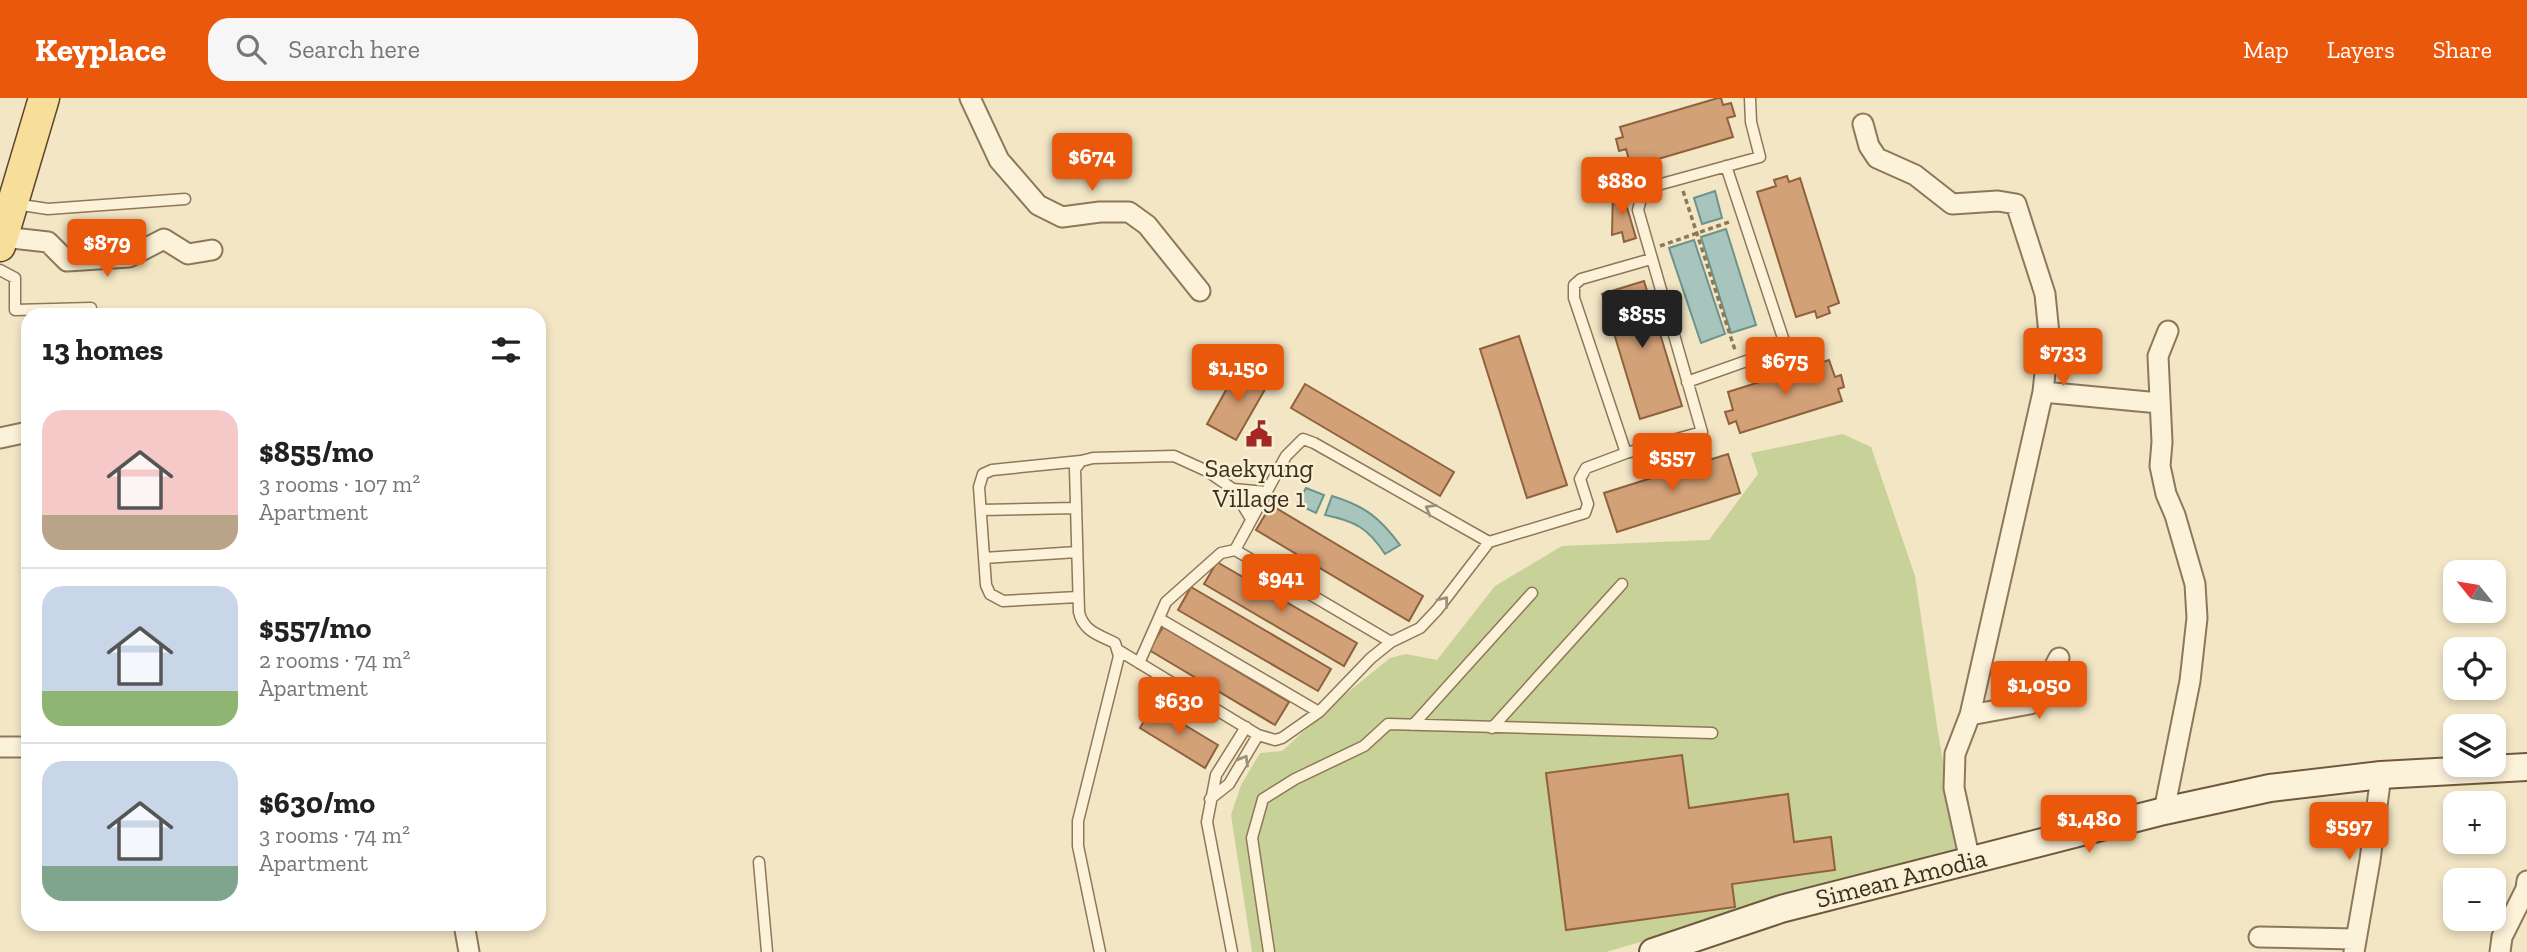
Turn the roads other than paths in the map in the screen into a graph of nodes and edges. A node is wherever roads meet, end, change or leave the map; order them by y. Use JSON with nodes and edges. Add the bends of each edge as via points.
{"nodes":[{"id":1,"x":44,"y":98,"type":"edge"},
{"id":2,"x":970,"y":98,"type":"edge"},
{"id":3,"x":1750,"y":98,"type":"edge"},
{"id":4,"x":1863,"y":124,"type":"dead end"},
{"id":5,"x":1726,"y":166,"type":"junction"},
{"id":6,"x":185,"y":199,"type":"dead end"},
{"id":7,"x":6,"y":201,"type":"edge"},
{"id":8,"x":1,"y":241,"type":"edge"},
{"id":9,"x":212,"y":250,"type":"dead end"},
{"id":10,"x":1649,"y":255,"type":"junction"},
{"id":11,"x":0,"y":270,"type":"edge"},
{"id":12,"x":1200,"y":291,"type":"dead end"},
{"id":13,"x":21,"y":310,"type":"edge"},
{"id":14,"x":2168,"y":331,"type":"dead end"},
{"id":15,"x":1687,"y":382,"type":"junction"},
{"id":16,"x":2043,"y":392,"type":"junction"},
{"id":17,"x":2159,"y":403,"type":"junction"},
{"id":18,"x":21,"y":434,"type":"edge"},
{"id":19,"x":0,"y":438,"type":"edge"},
{"id":20,"x":1626,"y":453,"type":"junction"},
{"id":21,"x":1081,"y":461,"type":"junction"},
{"id":22,"x":1233,"y":489,"type":"junction"},
{"id":23,"x":1266,"y":492,"type":"junction"},
{"id":24,"x":1075,"y":509,"type":"junction"},
{"id":25,"x":981,"y":510,"type":"junction"},
{"id":26,"x":1251,"y":519,"type":"junction"},
{"id":27,"x":1489,"y":542,"type":"junction"},
{"id":28,"x":1235,"y":550,"type":"junction"},
{"id":29,"x":1077,"y":552,"type":"junction"},
{"id":30,"x":984,"y":558,"type":"junction"},
{"id":31,"x":1622,"y":584,"type":"dead end"},
{"id":32,"x":1532,"y":593,"type":"dead end"},
{"id":33,"x":1078,"y":597,"type":"junction"},
{"id":34,"x":1160,"y":619,"type":"junction"},
{"id":35,"x":1391,"y":642,"type":"junction"},
{"id":36,"x":1118,"y":650,"type":"junction"},
{"id":37,"x":2059,"y":658,"type":"dead end"},
{"id":38,"x":1139,"y":663,"type":"junction"},
{"id":39,"x":1319,"y":712,"type":"junction"},
{"id":40,"x":1970,"y":715,"type":"junction"},
{"id":41,"x":1413,"y":725,"type":"junction"},
{"id":42,"x":1246,"y":727,"type":"junction"},
{"id":43,"x":1492,"y":727,"type":"junction"},
{"id":44,"x":1712,"y":733,"type":"dead end"},
{"id":45,"x":1258,"y":735,"type":"junction"},
{"id":46,"x":0,"y":747,"type":"edge"},
{"id":47,"x":21,"y":747,"type":"edge"},
{"id":48,"x":2527,"y":767,"type":"edge"},
{"id":49,"x":2381,"y":775,"type":"junction"},
{"id":50,"x":1210,"y":799,"type":"junction"},
{"id":51,"x":2164,"y":811,"type":"junction"},
{"id":52,"x":1970,"y":861,"type":"junction"},
{"id":53,"x":759,"y":862,"type":"dead end"},
{"id":54,"x":2527,"y":881,"type":"edge"},
{"id":55,"x":465,"y":931,"type":"edge"},
{"id":56,"x":2259,"y":937,"type":"dead end"},
{"id":57,"x":2355,"y":945,"type":"edge"},
{"id":58,"x":468,"y":952,"type":"edge"},
{"id":59,"x":767,"y":952,"type":"edge"},
{"id":60,"x":1100,"y":952,"type":"edge"},
{"id":61,"x":1232,"y":952,"type":"edge"},
{"id":62,"x":1269,"y":952,"type":"edge"},
{"id":63,"x":1653,"y":952,"type":"edge"},
{"id":64,"x":2500,"y":952,"type":"edge"}],
"edges":[{"from":1,"to":7,"type":"main road"},
{"from":2,"to":12,"type":"street","via":[[999,160],[1038,205],[1062,217],[1129,212],[1147,225]]},
{"from":3,"to":5,"type":"lane","via":[[1760,157]]},
{"from":4,"to":16,"type":"street","via":[[1877,158],[1915,175],[1952,204],[2016,204],[2045,294],[2049,334]]},
{"from":5,"to":10,"type":"lane","via":[[1654,186],[1642,195],[1637,210]]},
{"from":5,"to":15,"type":"lane","via":[[1786,347]]},
{"from":6,"to":7,"type":"lane","via":[[48,209]]},
{"from":7,"to":8,"type":"main road"},
{"from":8,"to":9,"type":"street","via":[[48,242],[67,261],[129,257],[163,239],[188,254]]},
{"from":10,"to":15,"type":"lane"},
{"from":10,"to":20,"type":"lane","via":[[1574,285],[1574,298]]},
{"from":11,"to":13,"type":"lane","via":[[15,278],[15,310]]},
{"from":14,"to":17,"type":"street","via":[[2158,356]]},
{"from":15,"to":20,"type":"lane","via":[[1702,432]]},
{"from":16,"to":17,"type":"street"},
{"from":16,"to":40,"type":"street"},
{"from":17,"to":51,"type":"street","via":[[2161,466],[2195,584],[2197,618],[2190,681]]},
{"from":18,"to":19,"type":"street"},
{"from":20,"to":27,"type":"lane","via":[[1586,468],[1580,478],[1588,504],[1585,513]]},
{"from":21,"to":22,"type":"lane","via":[[1174,456]]},
{"from":21,"to":24,"type":"lane","via":[[1075,469]]},
{"from":21,"to":25,"type":"lane","via":[[992,470],[984,474],[979,487]]},
{"from":22,"to":23,"type":"lane"},
{"from":22,"to":26,"type":"lane"},
{"from":23,"to":26,"type":"lane"},
{"from":27,"to":23,"type":"lane","one_way":true,"via":[[1303,439],[1286,456]]},
{"from":24,"to":25,"type":"lane"},
{"from":24,"to":29,"type":"lane"},
{"from":25,"to":30,"type":"lane"},
{"from":26,"to":28,"type":"lane"},
{"from":35,"to":27,"type":"lane","one_way":true,"via":[[1420,628]]},
{"from":28,"to":34,"type":"lane","via":[[1221,553],[1202,568],[1166,602]]},
{"from":28,"to":35,"type":"lane"},
{"from":29,"to":30,"type":"lane"},
{"from":29,"to":33,"type":"lane"},
{"from":30,"to":33,"type":"lane","via":[[986,585],[990,594],[1003,601]]},
{"from":31,"to":43,"type":"lane"},
{"from":32,"to":41,"type":"lane"},
{"from":33,"to":36,"type":"lane","via":[[1081,622],[1115,643]]},
{"from":34,"to":38,"type":"lane"},
{"from":34,"to":39,"type":"lane"},
{"from":35,"to":39,"type":"lane"},
{"from":36,"to":38,"type":"lane"},
{"from":36,"to":60,"type":"lane","via":[[1078,821],[1078,846]]},
{"from":37,"to":40,"type":"street","via":[[2039,696],[2029,704]]},
{"from":38,"to":42,"type":"lane"},
{"from":39,"to":45,"type":"lane","via":[[1282,738]]},
{"from":40,"to":52,"type":"street","via":[[1955,754],[1954,788]]},
{"from":41,"to":43,"type":"lane"},
{"from":41,"to":62,"type":"lane","via":[[1388,724],[1364,746],[1263,799],[1252,838]]},
{"from":42,"to":45,"type":"lane"},
{"from":42,"to":50,"type":"lane","via":[[1216,775]]},
{"from":43,"to":44,"type":"lane"},
{"from":50,"to":45,"type":"lane","one_way":true,"via":[[1229,785]]},
{"from":46,"to":47,"type":"street"},
{"from":48,"to":49,"type":"street","name":"Simean Amodia"},
{"from":49,"to":51,"type":"street","name":"Simean Amodia","via":[[2270,788]]},
{"from":49,"to":57,"type":"street"},
{"from":50,"to":61,"type":"lane","via":[[1207,822]]},
{"from":51,"to":52,"type":"street","name":"Simean Amodia"},
{"from":52,"to":63,"type":"street","name":"Simean Amodia","via":[[1781,909]]},
{"from":53,"to":59,"type":"lane"},
{"from":54,"to":64,"type":"street"},
{"from":55,"to":58,"type":"street"},
{"from":56,"to":57,"type":"street"}]}
